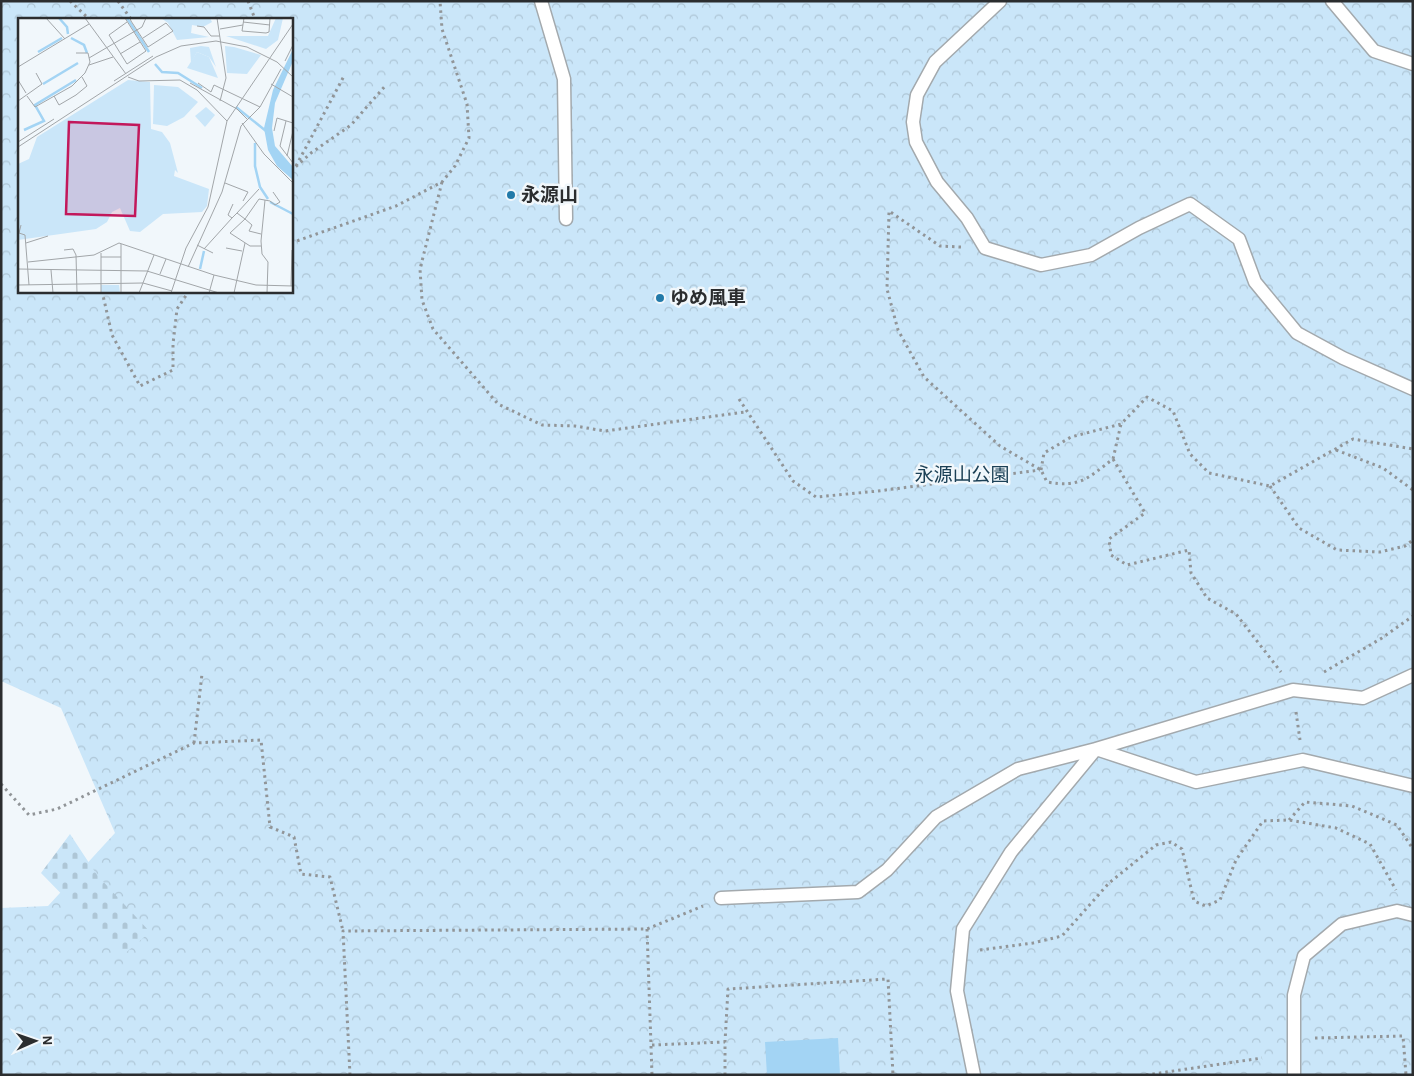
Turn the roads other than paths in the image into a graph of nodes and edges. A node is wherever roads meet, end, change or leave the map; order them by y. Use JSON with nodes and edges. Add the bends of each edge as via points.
{"nodes":[{"id":1,"x":541,"y":1,"type":"edge"},
{"id":2,"x":1000,"y":1,"type":"edge"},
{"id":3,"x":1332,"y":1,"type":"edge"},
{"id":4,"x":1413,"y":64,"type":"edge"},
{"id":5,"x":566,"y":219,"type":"dead end"},
{"id":6,"x":1413,"y":389,"type":"edge"},
{"id":7,"x":1413,"y":675,"type":"edge"},
{"id":8,"x":1096,"y":748,"type":"junction"},
{"id":9,"x":1413,"y":786,"type":"edge"},
{"id":10,"x":721,"y":898,"type":"road end"},
{"id":11,"x":1412,"y":914,"type":"edge"},
{"id":12,"x":974,"y":1075,"type":"edge"},
{"id":13,"x":1294,"y":1075,"type":"edge"}],
"edges":[{"from":1,"to":5,"type":"lane","via":[[564,79]]},
{"from":2,"to":6,"type":"lane","via":[[935,62],[917,96],[913,122],[916,142],[937,182],[967,218],[985,248],[1041,265],[1091,255],[1190,204],[1239,239],[1255,282],[1296,333]]},
{"from":3,"to":4,"type":"lane","via":[[1374,50]]},
{"from":7,"to":8,"type":"lane","via":[[1363,698],[1294,690]]},
{"from":8,"to":9,"type":"lane","via":[[1196,782],[1302,760]]},
{"from":8,"to":10,"type":"lane","via":[[1018,769],[936,817],[887,870],[858,892]]},
{"from":8,"to":12,"type":"lane","via":[[1011,852],[963,929],[957,991]]},
{"from":11,"to":13,"type":"lane","via":[[1397,911],[1342,924],[1304,956],[1294,995]]}]}
